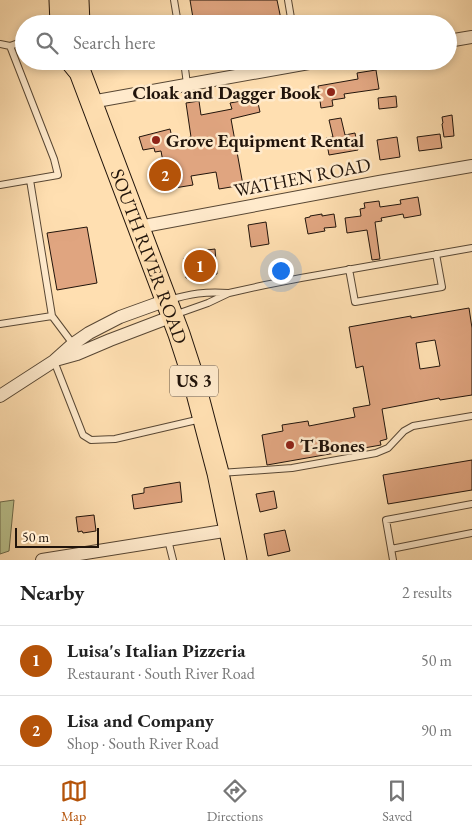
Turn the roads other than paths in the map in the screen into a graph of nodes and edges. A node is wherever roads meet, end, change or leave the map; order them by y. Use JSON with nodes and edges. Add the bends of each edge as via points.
{"nodes":[{"id":1,"x":48,"y":0,"type":"edge"},
{"id":2,"x":78,"y":0,"type":"edge"},
{"id":3,"x":174,"y":0,"type":"edge"},
{"id":4,"x":288,"y":0,"type":"edge"},
{"id":5,"x":60,"y":15,"type":"edge"},
{"id":6,"x":66,"y":15,"type":"edge"},
{"id":7,"x":176,"y":15,"type":"edge"},
{"id":8,"x":290,"y":15,"type":"edge"},
{"id":9,"x":472,"y":37,"type":"edge"},
{"id":10,"x":457,"y":40,"type":"edge"},
{"id":11,"x":0,"y":44,"type":"edge"},
{"id":12,"x":15,"y":44,"type":"edge"},
{"id":13,"x":10,"y":46,"type":"junction"},
{"id":14,"x":15,"y":59,"type":"edge"},
{"id":15,"x":19,"y":70,"type":"edge"},
{"id":16,"x":79,"y":70,"type":"edge"},
{"id":17,"x":185,"y":70,"type":"edge"},
{"id":18,"x":262,"y":70,"type":"edge"},
{"id":19,"x":187,"y":84,"type":"junction"},
{"id":20,"x":91,"y":102,"type":"junction"},
{"id":21,"x":472,"y":166,"type":"edge"},
{"id":22,"x":30,"y":180,"type":"junction"},
{"id":23,"x":0,"y":185,"type":"edge"},
{"id":24,"x":139,"y":227,"type":"junction"},
{"id":25,"x":472,"y":248,"type":"edge"},
{"id":26,"x":436,"y":254,"type":"junction"},
{"id":27,"x":349,"y":269,"type":"junction"},
{"id":28,"x":229,"y":294,"type":"junction"},
{"id":29,"x":170,"y":308,"type":"junction"},
{"id":30,"x":52,"y":316,"type":"junction"},
{"id":31,"x":0,"y":324,"type":"edge"},
{"id":32,"x":73,"y":344,"type":"junction"},
{"id":33,"x":54,"y":361,"type":"junction"},
{"id":34,"x":0,"y":396,"type":"edge"},
{"id":35,"x":472,"y":416,"type":"edge"},
{"id":36,"x":203,"y":418,"type":"junction"},
{"id":37,"x":218,"y":474,"type":"junction"},
{"id":38,"x":472,"y":504,"type":"edge"},
{"id":39,"x":230,"y":530,"type":"junction"},
{"id":40,"x":472,"y":533,"type":"edge"},
{"id":41,"x":168,"y":540,"type":"junction"},
{"id":42,"x":391,"y":549,"type":"junction"},
{"id":43,"x":42,"y":560,"type":"edge"},
{"id":44,"x":173,"y":560,"type":"edge"},
{"id":45,"x":236,"y":560,"type":"edge"},
{"id":46,"x":393,"y":560,"type":"edge"}],
"edges":[{"from":1,"to":5,"type":"main road"},
{"from":2,"to":6,"type":"main road"},
{"from":3,"to":7,"type":"lane"},
{"from":4,"to":8,"type":"lane"},
{"from":9,"to":10,"type":"street"},
{"from":11,"to":13,"type":"lane"},
{"from":12,"to":13,"type":"lane"},
{"from":13,"to":14,"type":"lane"},
{"from":15,"to":22,"type":"lane","via":[[58,175]]},
{"from":16,"to":20,"type":"main road","name":"SOUTH RIVER ROAD","number":"US 3"},
{"from":17,"to":19,"type":"lane"},
{"from":18,"to":19,"type":"street"},
{"from":19,"to":20,"type":"street"},
{"from":20,"to":24,"type":"main road","name":"SOUTH RIVER ROAD","number":"US 3"},
{"from":21,"to":24,"type":"street","name":"WATHEN ROAD"},
{"from":22,"to":23,"type":"lane"},
{"from":22,"to":30,"type":"lane"},
{"from":24,"to":29,"type":"main road","name":"SOUTH RIVER ROAD","number":"US 3"},
{"from":25,"to":26,"type":"lane"},
{"from":26,"to":27,"type":"lane"},
{"from":26,"to":27,"type":"lane","via":[[442,286],[355,302]]},
{"from":27,"to":28,"type":"lane"},
{"from":28,"to":29,"type":"lane","via":[[201,306]]},
{"from":28,"to":29,"type":"lane","via":[[188,294]]},
{"from":29,"to":32,"type":"street","via":[[120,317]]},
{"from":29,"to":33,"type":"street","via":[[110,340]]},
{"from":29,"to":36,"type":"main road","name":"SOUTH RIVER ROAD","number":"US 3"},
{"from":30,"to":31,"type":"lane"},
{"from":30,"to":32,"type":"lane"},
{"from":32,"to":33,"type":"street"},
{"from":33,"to":34,"type":"street"},
{"from":33,"to":36,"type":"lane","via":[[83,435],[91,440],[115,439]]},
{"from":35,"to":37,"type":"lane","via":[[412,426],[388,448],[376,453],[292,468]]},
{"from":36,"to":37,"type":"main road","name":"SOUTH RIVER ROAD","number":"US 3"},
{"from":37,"to":39,"type":"main road","name":"SOUTH RIVER ROAD","number":"US 3"},
{"from":38,"to":42,"type":"lane","via":[[386,520]]},
{"from":39,"to":41,"type":"street"},
{"from":39,"to":45,"type":"main road","name":"SOUTH RIVER ROAD","number":"US 3"},
{"from":40,"to":42,"type":"lane"},
{"from":41,"to":43,"type":"street"},
{"from":41,"to":44,"type":"lane"},
{"from":42,"to":46,"type":"lane"}]}
